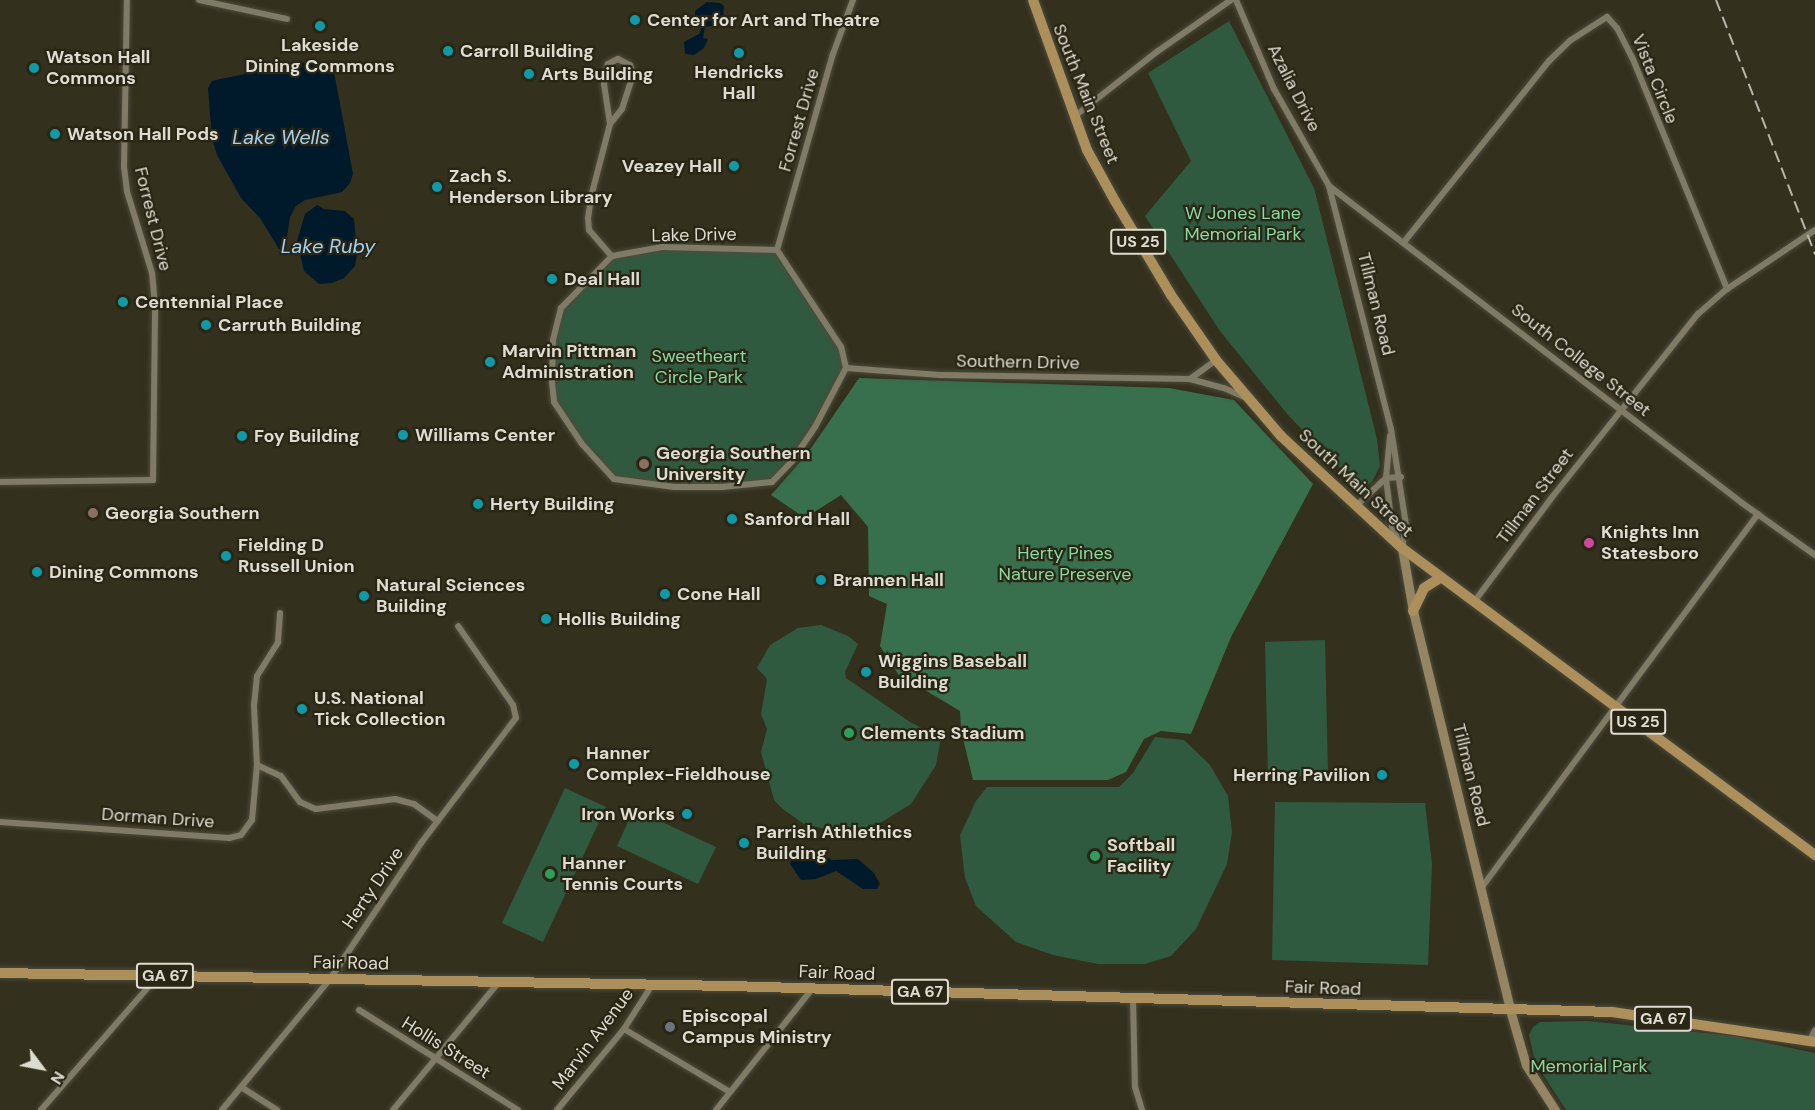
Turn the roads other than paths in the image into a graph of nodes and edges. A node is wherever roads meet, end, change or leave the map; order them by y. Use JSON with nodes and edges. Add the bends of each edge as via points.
{"nodes":[{"id":1,"x":128,"y":0,"type":"edge"},
{"id":2,"x":200,"y":0,"type":"edge"},
{"id":3,"x":853,"y":0,"type":"edge"},
{"id":4,"x":1033,"y":0,"type":"edge"},
{"id":5,"x":1231,"y":0,"type":"edge"},
{"id":6,"x":1236,"y":0,"type":"edge"},
{"id":7,"x":287,"y":19,"type":"dead end"},
{"id":8,"x":1075,"y":116,"type":"junction"},
{"id":9,"x":610,"y":124,"type":"junction"},
{"id":10,"x":1329,"y":186,"type":"junction"},
{"id":11,"x":1815,"y":230,"type":"edge"},
{"id":12,"x":1404,"y":242,"type":"junction"},
{"id":13,"x":777,"y":250,"type":"junction"},
{"id":14,"x":612,"y":256,"type":"junction"},
{"id":15,"x":1727,"y":289,"type":"junction"},
{"id":16,"x":1216,"y":360,"type":"junction"},
{"id":17,"x":846,"y":368,"type":"junction"},
{"id":18,"x":1190,"y":379,"type":"junction"},
{"id":19,"x":1248,"y":399,"type":"junction"},
{"id":20,"x":1621,"y":410,"type":"junction"},
{"id":21,"x":1391,"y":429,"type":"junction"},
{"id":22,"x":1401,"y":477,"type":"junction"},
{"id":23,"x":1386,"y":478,"type":"junction"},
{"id":24,"x":0,"y":482,"type":"edge"},
{"id":25,"x":1356,"y":507,"type":"junction"},
{"id":26,"x":1758,"y":514,"type":"junction"},
{"id":27,"x":1402,"y":548,"type":"junction"},
{"id":28,"x":1815,"y":555,"type":"edge"},
{"id":29,"x":1440,"y":578,"type":"junction"},
{"id":30,"x":1474,"y":602,"type":"junction"},
{"id":31,"x":1413,"y":611,"type":"junction"},
{"id":32,"x":280,"y":613,"type":"dead end"},
{"id":33,"x":458,"y":626,"type":"dead end"},
{"id":34,"x":1615,"y":705,"type":"junction"},
{"id":35,"x":257,"y":765,"type":"junction"},
{"id":36,"x":437,"y":821,"type":"junction"},
{"id":37,"x":0,"y":822,"type":"edge"},
{"id":38,"x":1815,"y":855,"type":"edge"},
{"id":39,"x":1482,"y":887,"type":"junction"},
{"id":40,"x":0,"y":973,"type":"edge"},
{"id":41,"x":158,"y":975,"type":"junction"},
{"id":42,"x":330,"y":979,"type":"junction"},
{"id":43,"x":498,"y":983,"type":"junction"},
{"id":44,"x":652,"y":985,"type":"junction"},
{"id":45,"x":812,"y":989,"type":"junction"},
{"id":46,"x":1133,"y":999,"type":"junction"},
{"id":47,"x":358,"y":1010,"type":"dead end"},
{"id":48,"x":1510,"y":1010,"type":"junction"},
{"id":49,"x":624,"y":1029,"type":"junction"},
{"id":50,"x":1813,"y":1037,"type":"edge"},
{"id":51,"x":434,"y":1060,"type":"junction"},
{"id":52,"x":241,"y":1087,"type":"junction"},
{"id":53,"x":730,"y":1092,"type":"junction"},
{"id":54,"x":41,"y":1110,"type":"edge"},
{"id":55,"x":222,"y":1110,"type":"edge"},
{"id":56,"x":276,"y":1110,"type":"edge"},
{"id":57,"x":393,"y":1110,"type":"edge"},
{"id":58,"x":518,"y":1110,"type":"edge"},
{"id":59,"x":557,"y":1110,"type":"edge"},
{"id":60,"x":716,"y":1110,"type":"edge"},
{"id":61,"x":1142,"y":1110,"type":"edge"},
{"id":62,"x":1555,"y":1110,"type":"edge"}],
"edges":[{"from":1,"to":24,"type":"street","name":"Forrest Drive","via":[[124,167],[127,191],[152,273],[153,480]]},
{"from":2,"to":7,"type":"street"},
{"from":3,"to":13,"type":"street","name":"Forrest Drive","via":[[833,54]]},
{"from":4,"to":8,"type":"main road","name":"South Main Street","number":"US 25"},
{"from":5,"to":8,"type":"street"},
{"from":6,"to":10,"type":"street","name":"Azalia Drive","via":[[1274,89]]},
{"from":8,"to":16,"type":"main road","name":"South Main Street","number":"US 25","via":[[1087,150],[1142,248]]},
{"from":9,"to":9,"type":"street","via":[[622,109],[633,75],[630,65],[618,59],[608,64],[604,84]]},
{"from":9,"to":14,"type":"street","via":[[588,218],[589,230]]},
{"from":10,"to":12,"type":"street","name":"South College Street"},
{"from":10,"to":21,"type":"street","name":"Tillman Road"},
{"from":11,"to":15,"type":"street"},
{"from":12,"to":15,"type":"street","name":"Vista Circle","via":[[1549,61],[1571,39],[1607,17],[1632,57]]},
{"from":12,"to":20,"type":"street","name":"South College Street"},
{"from":13,"to":14,"type":"street","name":"Lake Drive","via":[[662,247]]},
{"from":13,"to":17,"type":"street","via":[[841,347]]},
{"from":14,"to":17,"type":"street","via":[[561,308],[553,340],[552,382],[554,402],[565,422],[614,479],[690,488],[772,482],[815,427]]},
{"from":15,"to":20,"type":"street","via":[[1698,314]]},
{"from":16,"to":18,"type":"street"},
{"from":16,"to":19,"type":"main road","name":"South Main Street","number":"US 25"},
{"from":17,"to":18,"type":"street","name":"Southern Drive","via":[[940,375]]},
{"from":18,"to":19,"type":"street","name":"Southern Drive"},
{"from":19,"to":25,"type":"main road","name":"South Main Street","number":"US 25","via":[[1297,453]]},
{"from":20,"to":26,"type":"street","name":"South College Street"},
{"from":20,"to":30,"type":"street","name":"Tillman Street"},
{"from":21,"to":22,"type":"street","name":"Tillman Road"},
{"from":21,"to":23,"type":"street","name":"Tillman Road"},
{"from":22,"to":23,"type":"street"},
{"from":22,"to":27,"type":"street","name":"Tillman Road","via":[[1406,530]]},
{"from":23,"to":25,"type":"street"},
{"from":23,"to":27,"type":"street","name":"Tillman Road","via":[[1392,527]]},
{"from":25,"to":27,"type":"main road","name":"South Main Street","number":"US 25"},
{"from":26,"to":28,"type":"street","name":"South College Street"},
{"from":26,"to":34,"type":"street"},
{"from":27,"to":29,"type":"main road","name":"South Main Street","number":"US 25"},
{"from":27,"to":31,"type":"street","name":"Tillman Road"},
{"from":29,"to":30,"type":"main road","name":"South Main Street","number":"US 25"},
{"from":29,"to":31,"type":"main road","via":[[1424,588]]},
{"from":30,"to":34,"type":"main road","name":"South Main Street","number":"US 25"},
{"from":31,"to":39,"type":"street","name":"Tillman Road"},
{"from":32,"to":35,"type":"street","name":"Dorman Drive","via":[[278,642],[256,676]]},
{"from":33,"to":36,"type":"street","name":"Herty Drive","via":[[513,705],[516,717]]},
{"from":34,"to":38,"type":"main road","name":"South Main Street","number":"US 25"},
{"from":34,"to":39,"type":"street"},
{"from":35,"to":36,"type":"street","via":[[281,776],[300,802],[316,810],[395,799],[414,804]]},
{"from":35,"to":37,"type":"street","name":"Dorman Drive","via":[[252,820],[241,835],[229,838]]},
{"from":36,"to":42,"type":"street","name":"Herty Drive"},
{"from":39,"to":48,"type":"street","name":"Tillman Road"},
{"from":40,"to":41,"type":"main road","name":"Fair Road","number":"GA 67"},
{"from":41,"to":42,"type":"main road","name":"Fair Road","number":"GA 67"},
{"from":41,"to":54,"type":"street"},
{"from":42,"to":43,"type":"main road","name":"Fair Road","number":"GA 67"},
{"from":42,"to":52,"type":"street","name":"Herty Drive"},
{"from":43,"to":44,"type":"main road","name":"Fair Road","number":"GA 67"},
{"from":43,"to":51,"type":"street"},
{"from":44,"to":45,"type":"main road","name":"Fair Road","number":"GA 67"},
{"from":44,"to":49,"type":"street","name":"Marvin Avenue"},
{"from":45,"to":46,"type":"main road","name":"Fair Road","number":"GA 67"},
{"from":45,"to":53,"type":"street"},
{"from":46,"to":48,"type":"main road","name":"Fair Road","number":"GA 67"},
{"from":46,"to":61,"type":"street","via":[[1135,1087]]},
{"from":47,"to":51,"type":"street","name":"Hollis Street"},
{"from":48,"to":50,"type":"main road","name":"Fair Road","number":"GA 67","via":[[1612,1012]]},
{"from":48,"to":62,"type":"street","name":"Tillman Road","via":[[1526,1065]]},
{"from":49,"to":53,"type":"street"},
{"from":49,"to":59,"type":"street","name":"Marvin Avenue"},
{"from":51,"to":57,"type":"street"},
{"from":51,"to":58,"type":"street","name":"Hollis Street"},
{"from":52,"to":55,"type":"street","name":"Herty Drive"},
{"from":52,"to":56,"type":"street"},
{"from":53,"to":60,"type":"street"}]}
